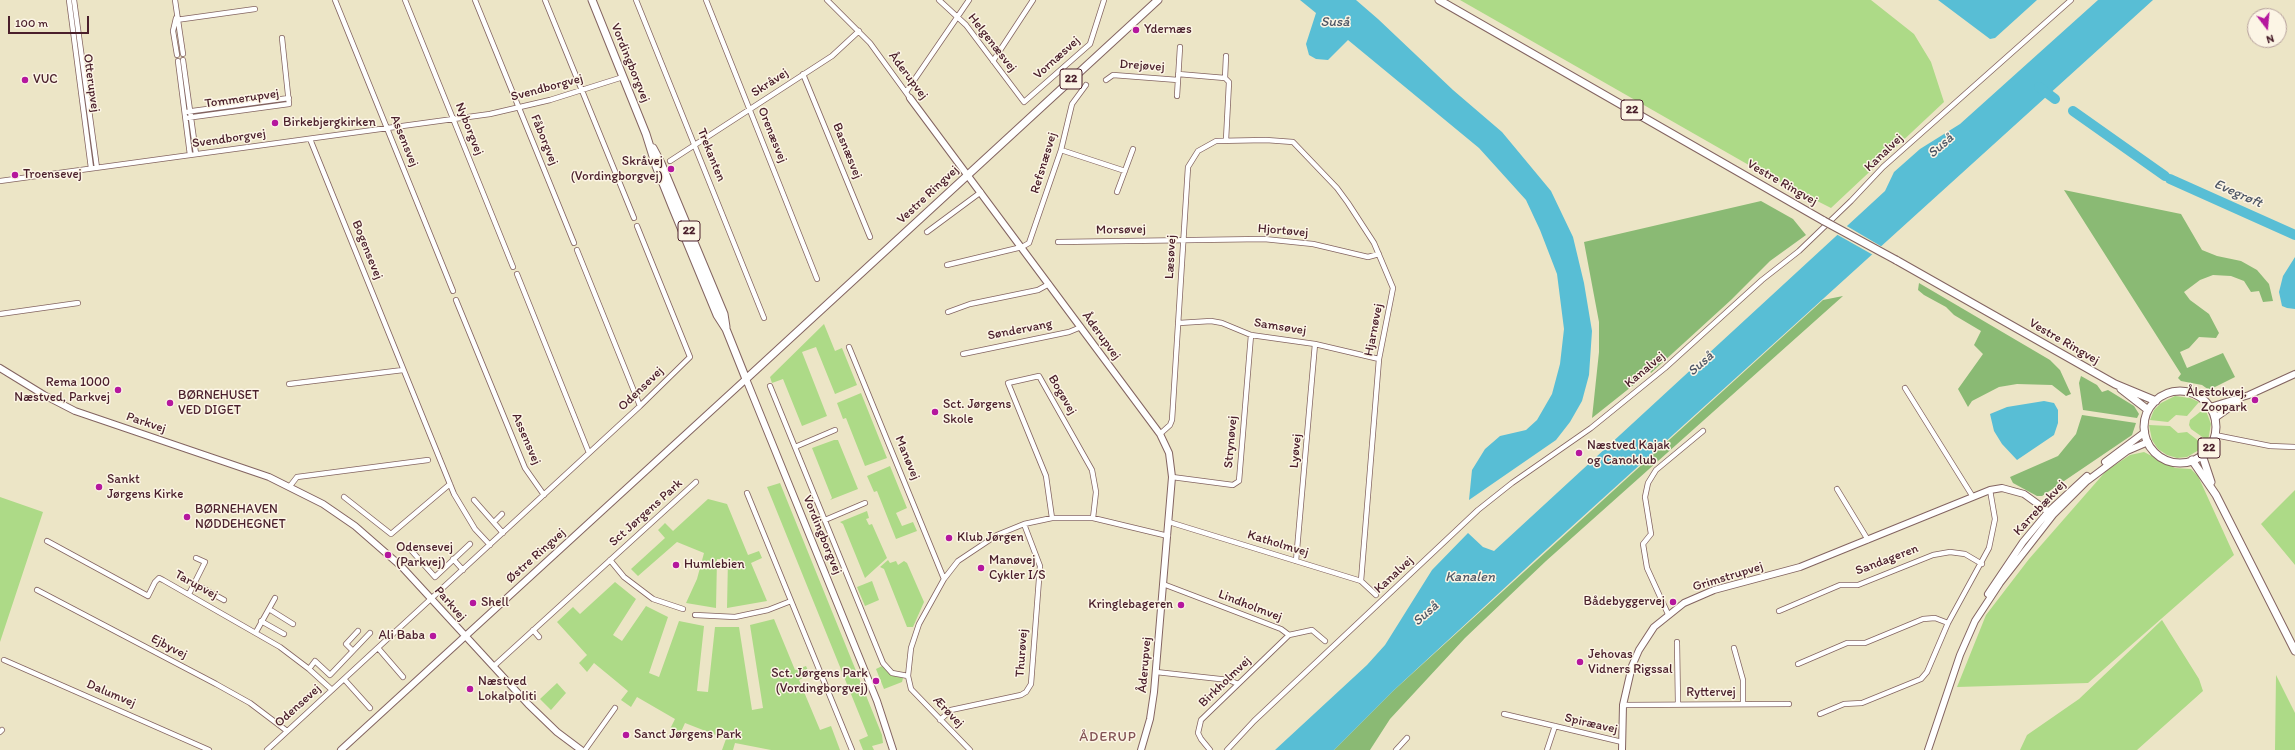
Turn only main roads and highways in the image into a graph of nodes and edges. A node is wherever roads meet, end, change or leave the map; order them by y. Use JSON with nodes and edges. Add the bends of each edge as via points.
{"nodes":[{"id":1,"x":592,"y":0,"type":"edge"},
{"id":2,"x":1152,"y":0,"type":"edge"},
{"id":3,"x":1158,"y":0,"type":"edge"},
{"id":4,"x":1439,"y":0,"type":"edge"},
{"id":5,"x":1126,"y":28,"type":"junction"},
{"id":6,"x":746,"y":378,"type":"joint"},
{"id":7,"x":2115,"y":384,"type":"junction"},
{"id":8,"x":2156,"y":401,"type":"junction"},
{"id":9,"x":2148,"y":410,"type":"junction"},
{"id":10,"x":2202,"y":455,"type":"junction"},
{"id":11,"x":2192,"y":460,"type":"junction"},
{"id":12,"x":2216,"y":496,"type":"junction"},
{"id":13,"x":2295,"y":651,"type":"edge"}],
"edges":[{"from":1,"to":6,"type":"main road","name":"Vordingborgvej","number":"22","via":[[646,134],[661,163],[724,314],[726,330]]},
{"from":2,"to":5,"type":"main road","name":"Vestre Ringvej","number":"22"},
{"from":3,"to":5,"type":"main road","name":"Vestre Ringvej","number":"22"},
{"from":4,"to":7,"type":"main road","name":"Vestre Ringvej","number":"22","bridge":true,"via":[[1824,221]]},
{"from":5,"to":6,"type":"main road","name":"Vestre Ringvej","number":"22"},
{"from":7,"to":8,"type":"main road","name":"Vestre Ringvej","number":"22"},
{"from":7,"to":9,"type":"main road","name":"Vestre Ringvej","number":"22"},
{"from":8,"to":9,"type":"main road","number":"22"},
{"from":8,"to":10,"type":"main road","number":"22","via":[[2169,393],[2184,391],[2199,396],[2210,407],[2215,418],[2215,435]]},
{"from":9,"to":11,"type":"main road","number":"22","via":[[2145,432],[2148,442],[2163,458],[2177,462]]},
{"from":10,"to":11,"type":"main road","number":"22"},
{"from":10,"to":12,"type":"main road","number":"22"},
{"from":11,"to":12,"type":"main road","number":"22"},
{"from":12,"to":13,"type":"main road","number":"22"}]}
